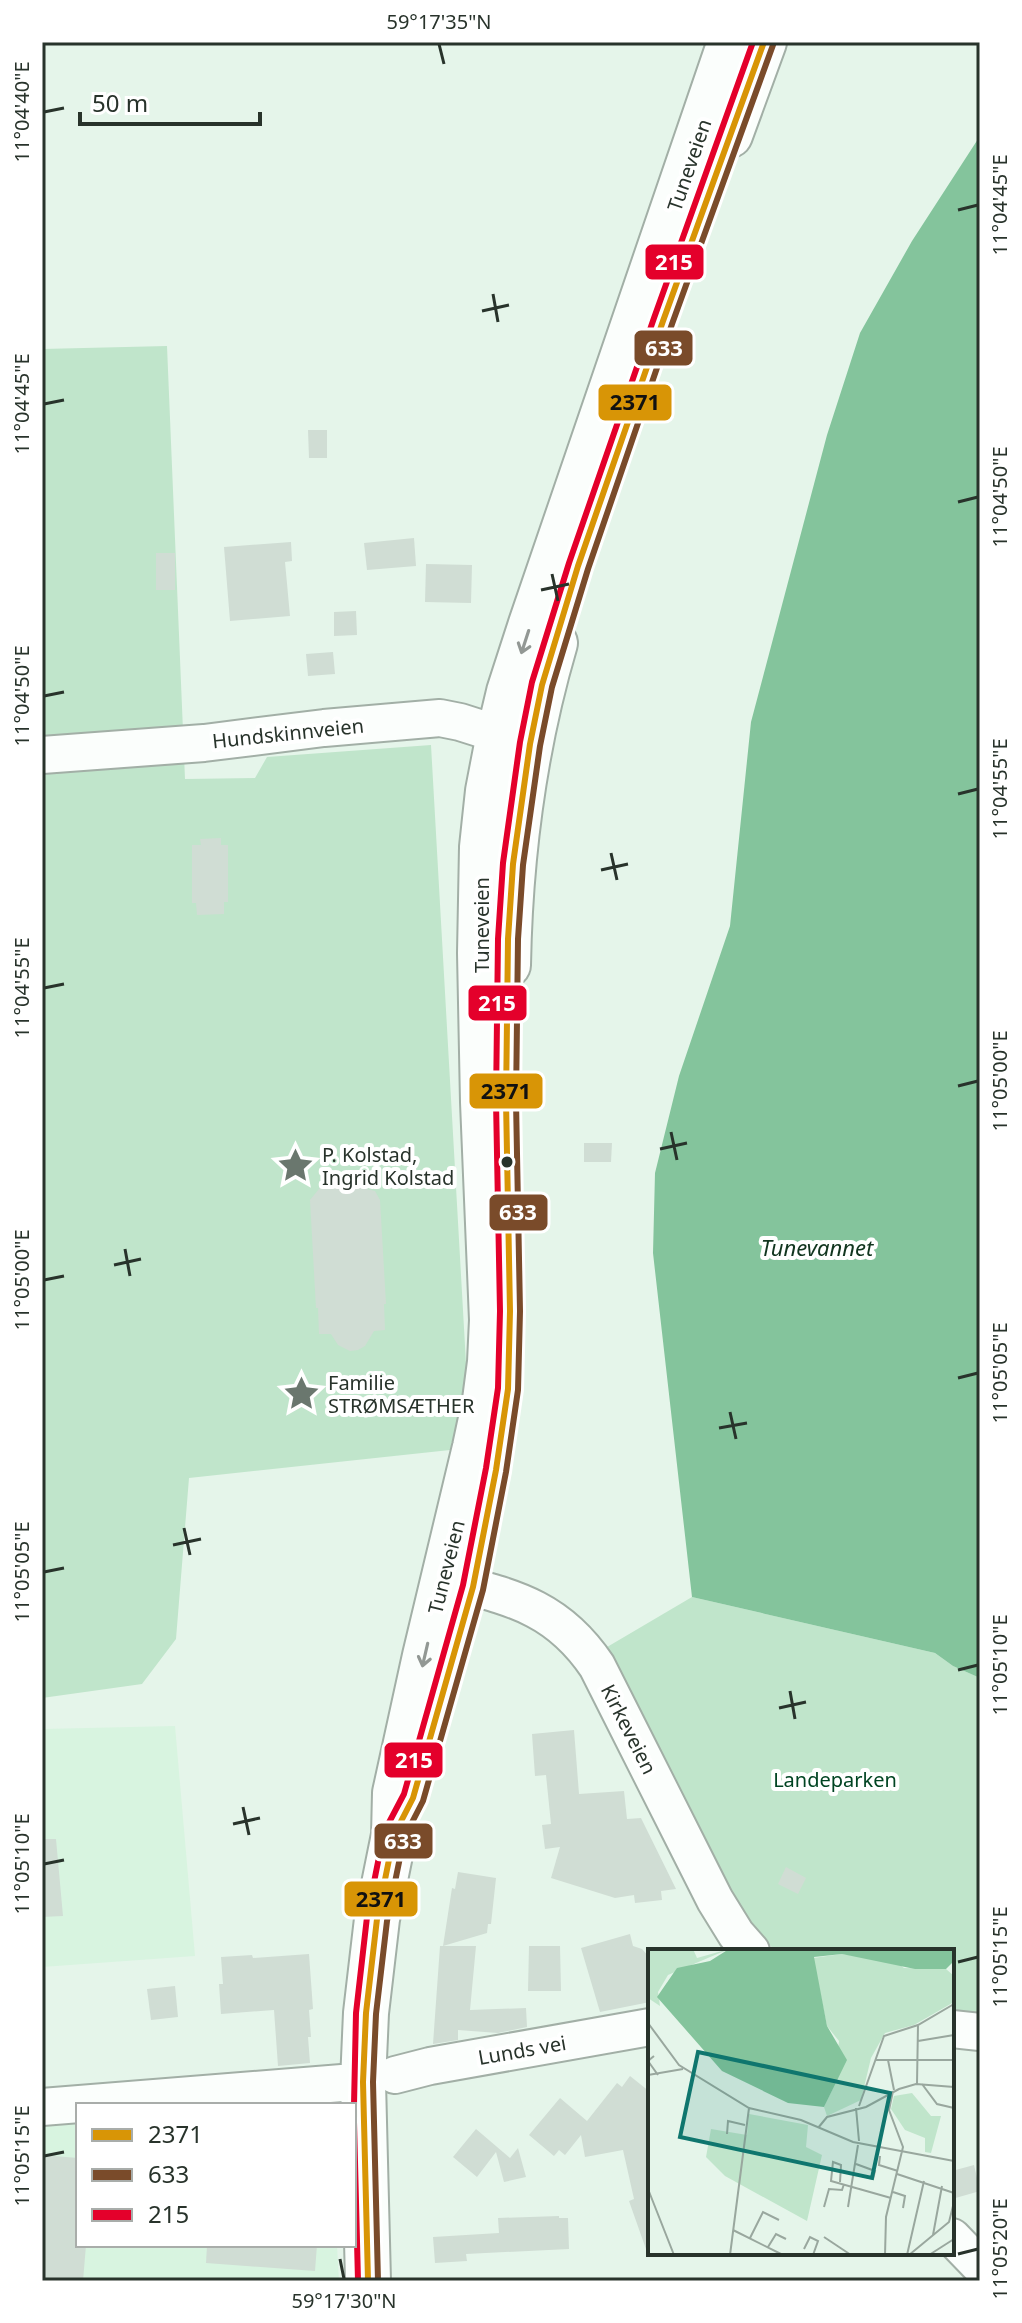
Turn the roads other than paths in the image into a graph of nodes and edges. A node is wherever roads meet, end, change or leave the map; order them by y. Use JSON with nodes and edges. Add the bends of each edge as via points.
{"nodes":[{"id":1,"x":730,"y":42,"type":"edge"},
{"id":2,"x":764,"y":42,"type":"edge"},
{"id":3,"x":514,"y":739,"type":"junction"},
{"id":4,"x":42,"y":755,"type":"edge"},
{"id":5,"x":458,"y":1583,"type":"junction"},
{"id":6,"x":749,"y":1949,"type":"edge"},
{"id":7,"x":648,"y":2027,"type":"edge"},
{"id":8,"x":954,"y":2029,"type":"edge"},
{"id":9,"x":980,"y":2032,"type":"edge"},
{"id":10,"x":395,"y":2075,"type":"dead end"},
{"id":11,"x":342,"y":2083,"type":"dead end"},
{"id":12,"x":92,"y":2103,"type":"edge"},
{"id":13,"x":76,"y":2104,"type":"edge"},
{"id":14,"x":42,"y":2107,"type":"edge"},
{"id":15,"x":954,"y":2239,"type":"edge"},
{"id":16,"x":980,"y":2266,"type":"edge"},
{"id":17,"x":368,"y":2281,"type":"edge"}],
"edges":[{"from":1,"to":3,"type":"main road","name":"Tuneveien","one_way":true,"via":[[509,692]]},
{"from":2,"to":3,"type":"main road","name":"Tuneveien","via":[[578,566],[542,685]]},
{"from":3,"to":4,"type":"street","name":"Hundskinnveien","via":[[440,718]]},
{"from":3,"to":5,"type":"main road","name":"Tuneveien","via":[[518,823],[508,939],[506,1072],[509,1363],[496,1470]]},
{"from":5,"to":6,"type":"street","name":"Kirkeveien","via":[[518,1599],[561,1624],[586,1649],[715,1900]]},
{"from":5,"to":17,"type":"main road","name":"Tuneveien","via":[[395,1793],[394,1835],[377,1919],[363,2082]]},
{"from":7,"to":10,"type":"street","name":"Lunds vei"},
{"from":8,"to":9,"type":"street"},
{"from":11,"to":12,"type":"street"},
{"from":13,"to":14,"type":"street"},
{"from":15,"to":16,"type":"street"}]}
